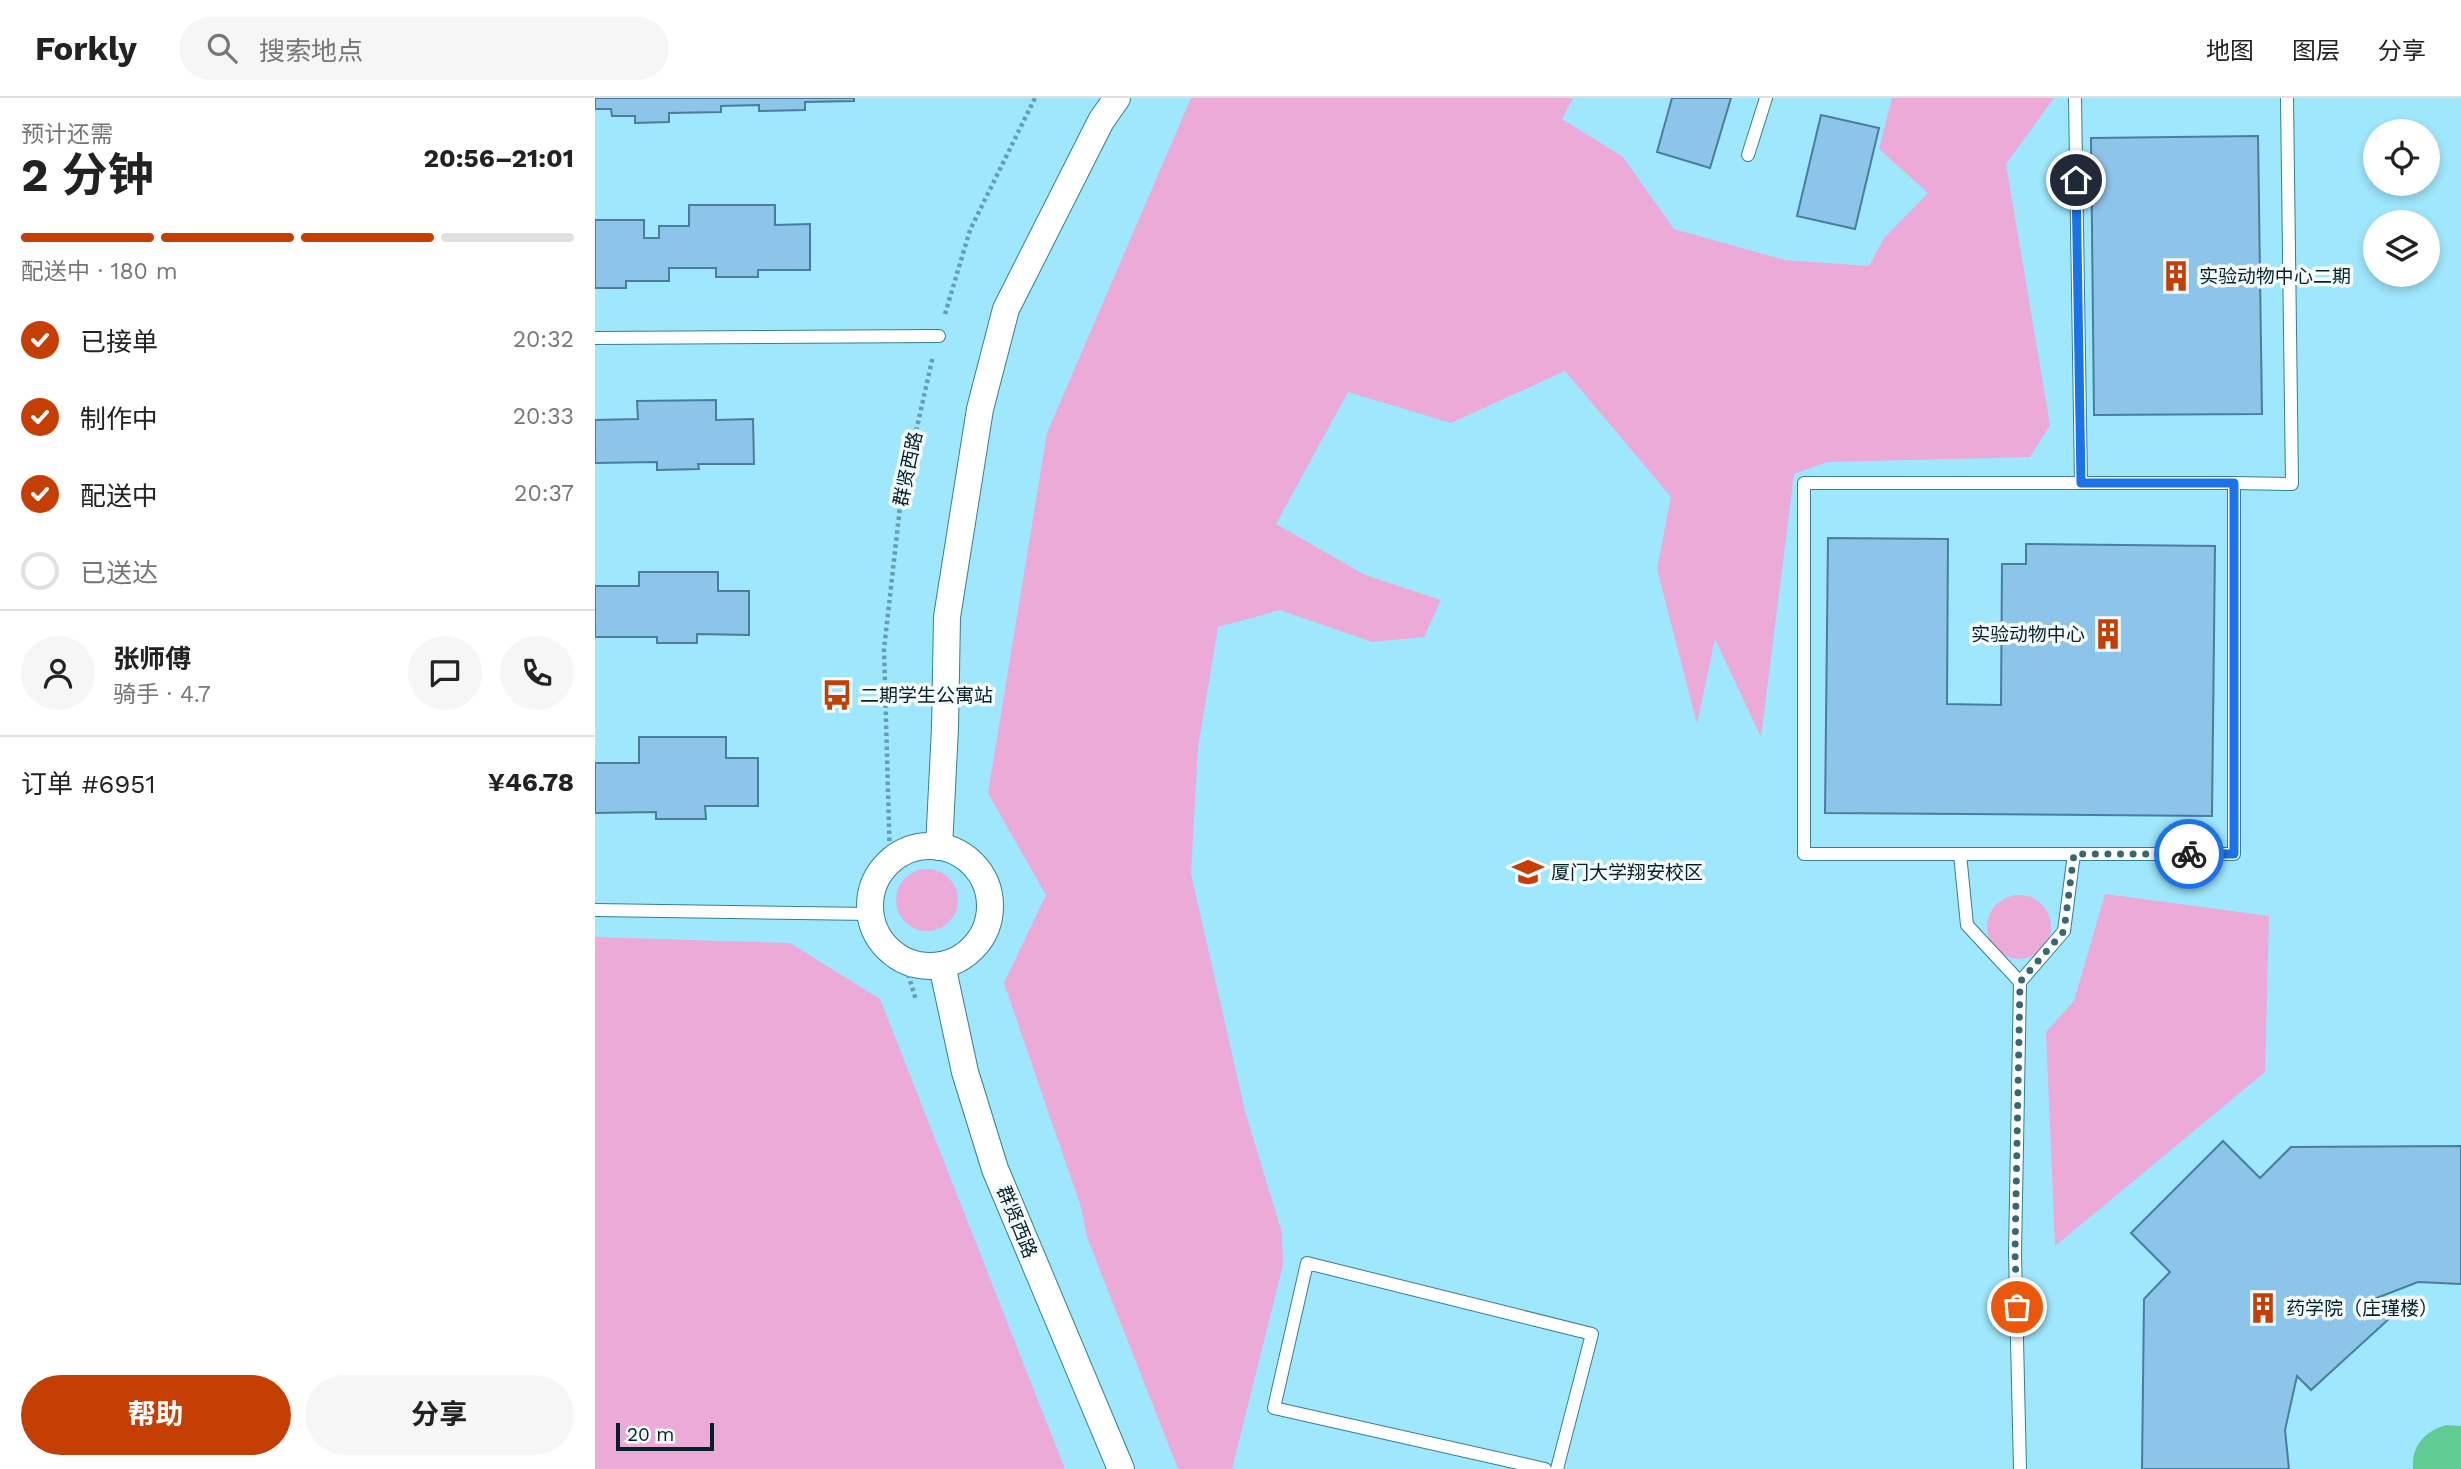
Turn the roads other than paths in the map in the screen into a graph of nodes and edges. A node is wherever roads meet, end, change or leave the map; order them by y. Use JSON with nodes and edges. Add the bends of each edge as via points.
{"nodes":[{"id":1,"x":1117,"y":98,"type":"edge"},
{"id":2,"x":1766,"y":98,"type":"edge"},
{"id":3,"x":2075,"y":98,"type":"edge"},
{"id":4,"x":2287,"y":98,"type":"edge"},
{"id":5,"x":1748,"y":155,"type":"dead end"},
{"id":6,"x":939,"y":336,"type":"road end"},
{"id":7,"x":595,"y":338,"type":"edge"},
{"id":8,"x":2081,"y":483,"type":"junction"},
{"id":9,"x":2234,"y":483,"type":"junction"},
{"id":10,"x":939,"y":847,"type":"junction"},
{"id":11,"x":1960,"y":854,"type":"junction"},
{"id":12,"x":2074,"y":854,"type":"junction"},
{"id":13,"x":595,"y":909,"type":"edge"},
{"id":14,"x":871,"y":914,"type":"junction"},
{"id":15,"x":943,"y":965,"type":"junction"},
{"id":16,"x":2020,"y":982,"type":"junction"},
{"id":17,"x":1121,"y":1469,"type":"edge"},
{"id":18,"x":1545,"y":1469,"type":"edge"},
{"id":19,"x":1557,"y":1469,"type":"edge"},
{"id":20,"x":2020,"y":1469,"type":"edge"}],
"edges":[{"from":1,"to":10,"type":"street","via":[[1006,309],[980,410],[947,617]]},
{"from":2,"to":5,"type":"lane"},
{"from":3,"to":8,"type":"lane"},
{"from":4,"to":9,"type":"lane","via":[[2292,484]]},
{"from":6,"to":7,"type":"lane"},
{"from":8,"to":9,"type":"lane"},
{"from":8,"to":11,"type":"lane","via":[[1804,483],[1804,854]]},
{"from":9,"to":12,"type":"lane","via":[[2234,854]]},
{"from":10,"to":14,"type":"street","via":[[913,849],[890,862],[874,886]]},
{"from":10,"to":15,"type":"street","via":[[972,863],[983,878],[990,914],[974,947]]},
{"from":11,"to":12,"type":"lane"},
{"from":11,"to":16,"type":"lane","via":[[1967,925]]},
{"from":12,"to":16,"type":"lane","via":[[2064,931]]},
{"from":13,"to":14,"type":"lane"},
{"from":14,"to":15,"type":"street","via":[[876,933],[904,961]]},
{"from":15,"to":17,"type":"street","name":"群贤西路","via":[[965,1072],[995,1169]]},
{"from":16,"to":20,"type":"lane","via":[[2015,1253]]},
{"from":18,"to":19,"type":"lane","via":[[1274,1408],[1307,1263],[1592,1334]]}]}
